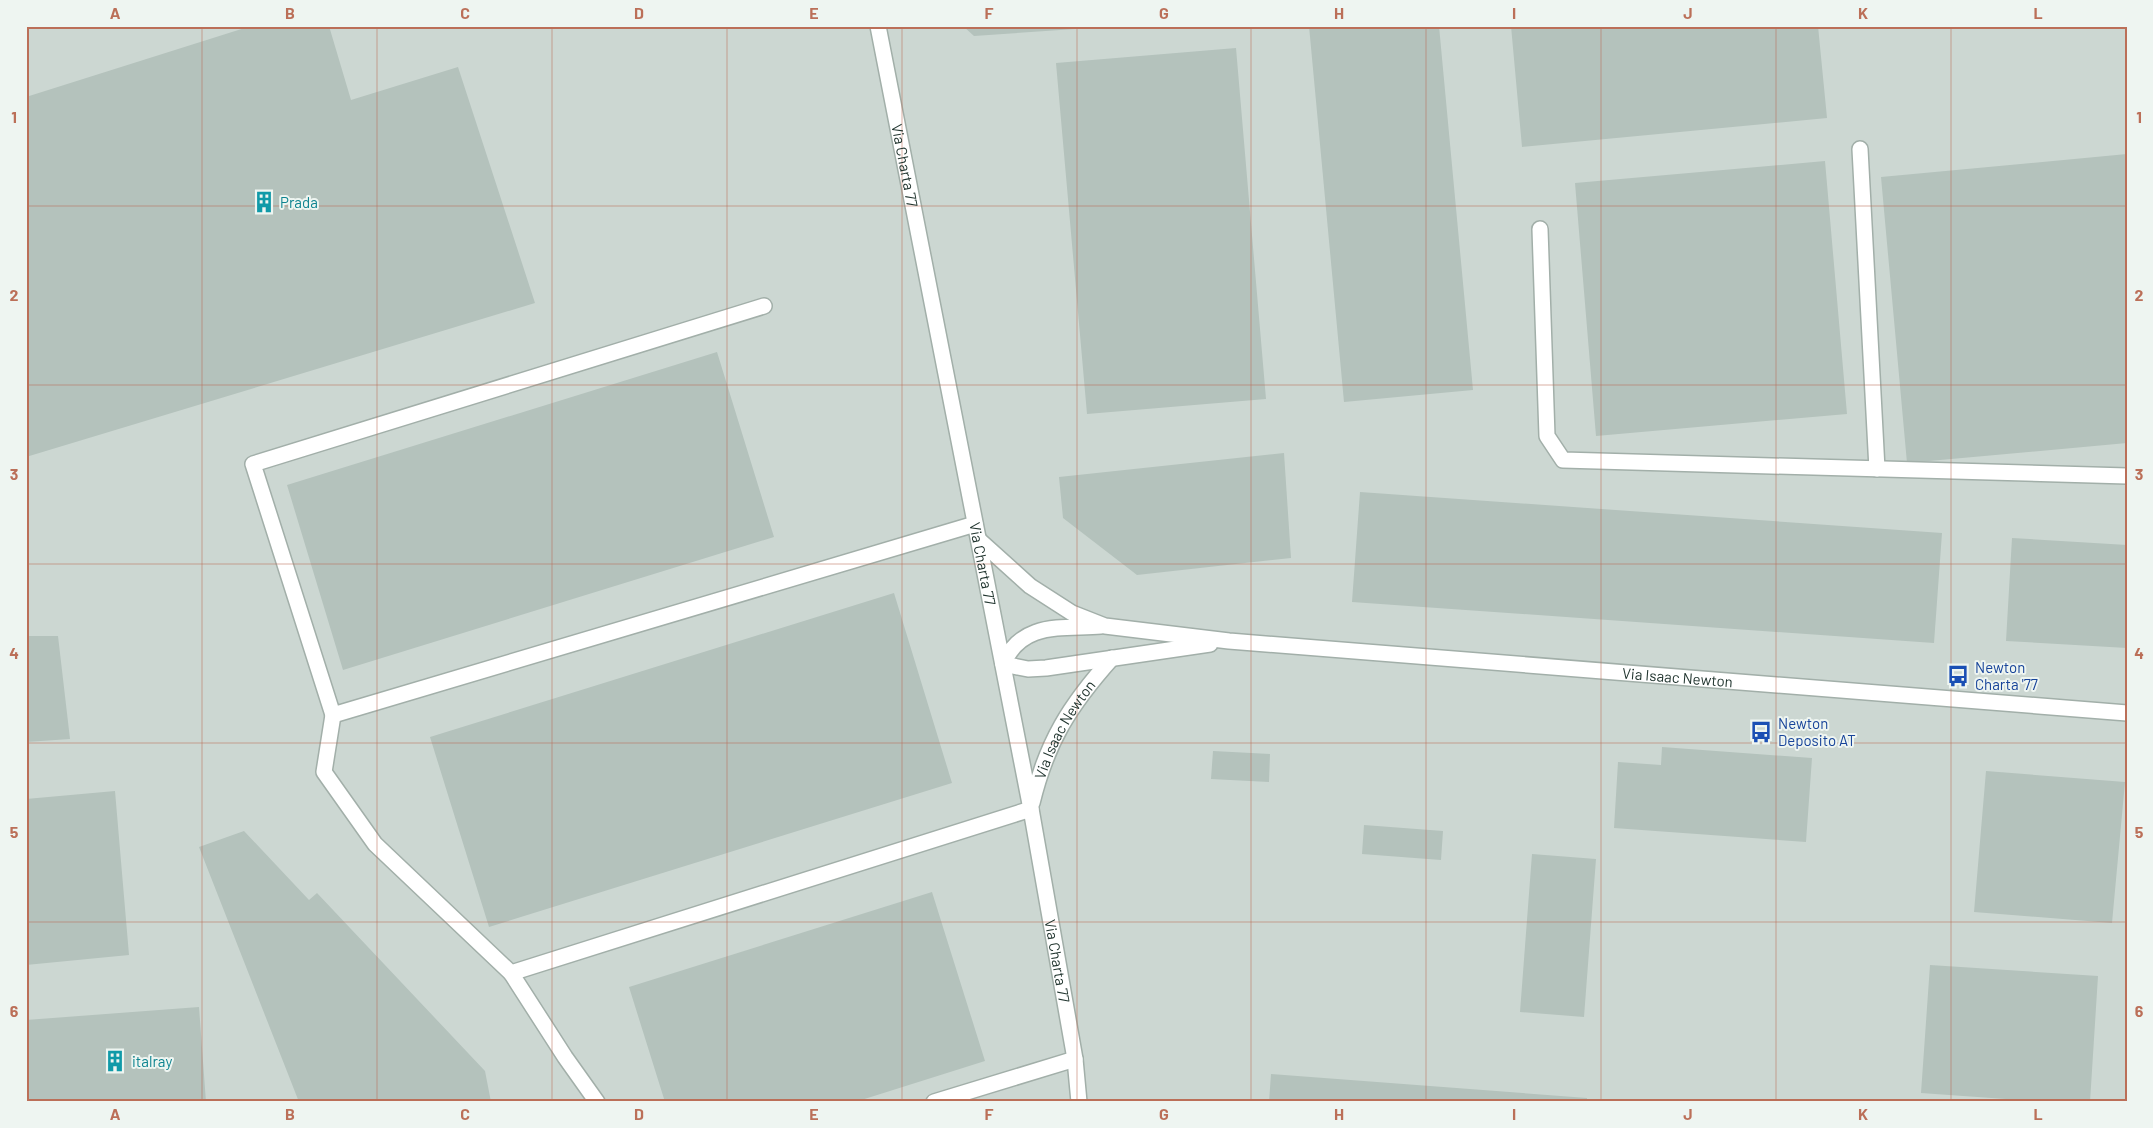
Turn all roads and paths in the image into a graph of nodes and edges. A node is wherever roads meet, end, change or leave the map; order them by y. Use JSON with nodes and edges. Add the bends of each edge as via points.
{"nodes":[{"id":1,"x":878,"y":26,"type":"edge"},
{"id":2,"x":1860,"y":149,"type":"dead end"},
{"id":3,"x":1540,"y":229,"type":"dead end"},
{"id":4,"x":764,"y":306,"type":"dead end"},
{"id":5,"x":1877,"y":469,"type":"junction"},
{"id":6,"x":2127,"y":476,"type":"edge"},
{"id":7,"x":975,"y":524,"type":"junction"},
{"id":8,"x":979,"y":540,"type":"junction"},
{"id":9,"x":1105,"y":626,"type":"junction"},
{"id":10,"x":1229,"y":641,"type":"junction"},
{"id":11,"x":1112,"y":658,"type":"junction"},
{"id":12,"x":1003,"y":664,"type":"junction"},
{"id":13,"x":2127,"y":713,"type":"edge"},
{"id":14,"x":333,"y":715,"type":"junction"},
{"id":15,"x":1030,"y":809,"type":"junction"},
{"id":16,"x":511,"y":973,"type":"junction"},
{"id":17,"x":1075,"y":1059,"type":"junction"},
{"id":18,"x":597,"y":1102,"type":"edge"},
{"id":19,"x":934,"y":1102,"type":"edge"},
{"id":20,"x":1079,"y":1102,"type":"edge"}],
"edges":[{"from":1,"to":7,"type":"street","name":"Via Charta 77"},
{"from":2,"to":5,"type":"street"},
{"from":3,"to":5,"type":"street","via":[[1547,436],[1563,460]]},
{"from":4,"to":14,"type":"street","via":[[253,464]]},
{"from":5,"to":6,"type":"street"},
{"from":7,"to":8,"type":"street","name":"Via Charta 77"},
{"from":7,"to":14,"type":"street"},
{"from":8,"to":9,"type":"street","name":"Via Isaac Newton","via":[[1047,599]]},
{"from":8,"to":12,"type":"street","name":"Via Charta 77"},
{"from":9,"to":10,"type":"street","name":"Via Isaac Newton"},
{"from":9,"to":12,"type":"street","name":"Via Isaac Newton","via":[[1037,631],[1016,642]]},
{"from":10,"to":11,"type":"street","name":"Via Isaac Newton"},
{"from":10,"to":13,"type":"street","name":"Via Isaac Newton"},
{"from":11,"to":12,"type":"street","name":"Via Isaac Newton","via":[[1028,669]]},
{"from":11,"to":15,"type":"street","name":"Via Isaac Newton","via":[[1081,693],[1062,722],[1043,764]]},
{"from":12,"to":15,"type":"street","name":"Via Charta 77"},
{"from":14,"to":16,"type":"street","via":[[324,772],[375,844]]},
{"from":15,"to":16,"type":"street"},
{"from":15,"to":17,"type":"street","name":"Via Charta 77"},
{"from":16,"to":18,"type":"street"},
{"from":17,"to":19,"type":"street"},
{"from":17,"to":20,"type":"street","name":"Via Charta 77"}]}
